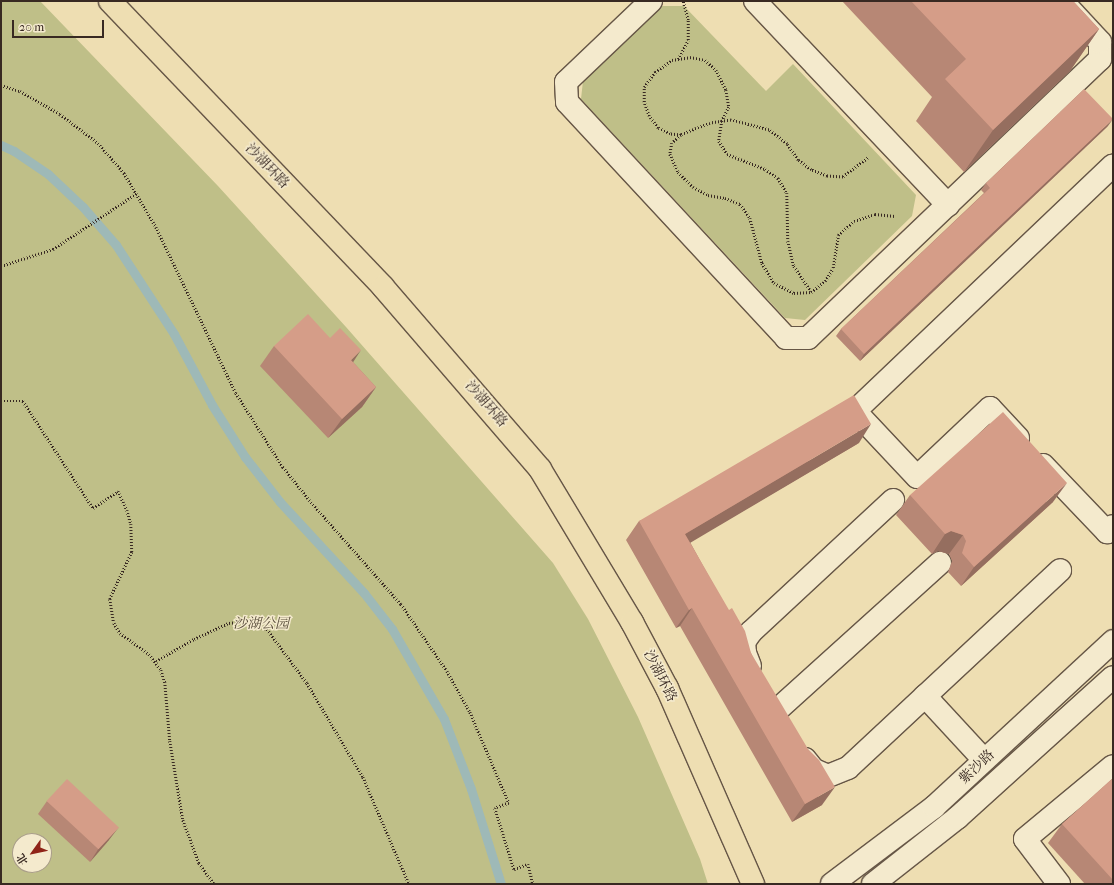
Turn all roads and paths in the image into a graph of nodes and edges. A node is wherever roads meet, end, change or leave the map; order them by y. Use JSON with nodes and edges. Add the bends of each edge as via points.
{"nodes":[{"id":1,"x":110,"y":1,"type":"edge"},
{"id":2,"x":651,"y":1,"type":"edge"},
{"id":3,"x":683,"y":1,"type":"edge"},
{"id":4,"x":755,"y":1,"type":"edge"},
{"id":5,"x":1062,"y":1,"type":"edge"},
{"id":6,"x":678,"y":59,"type":"junction"},
{"id":7,"x":1,"y":85,"type":"edge"},
{"id":8,"x":722,"y":121,"type":"junction"},
{"id":9,"x":681,"y":135,"type":"junction"},
{"id":10,"x":887,"y":141,"type":"junction"},
{"id":11,"x":1113,"y":165,"type":"edge"},
{"id":12,"x":137,"y":193,"type":"junction"},
{"id":13,"x":948,"y":205,"type":"junction"},
{"id":14,"x":917,"y":234,"type":"junction"},
{"id":15,"x":1,"y":266,"type":"edge"},
{"id":16,"x":811,"y":292,"type":"junction"},
{"id":17,"x":1,"y":401,"type":"edge"},
{"id":18,"x":893,"y":500,"type":"dead end"},
{"id":19,"x":1113,"y":526,"type":"edge"},
{"id":20,"x":940,"y":563,"type":"dead end"},
{"id":21,"x":1060,"y":570,"type":"dead end"},
{"id":22,"x":1113,"y":641,"type":"edge"},
{"id":23,"x":156,"y":662,"type":"junction"},
{"id":24,"x":1113,"y":677,"type":"edge"},
{"id":25,"x":925,"y":696,"type":"junction"},
{"id":26,"x":776,"y":711,"type":"junction"},
{"id":27,"x":984,"y":760,"type":"junction"},
{"id":28,"x":1113,"y":766,"type":"edge"},
{"id":29,"x":214,"y":884,"type":"edge"},
{"id":30,"x":409,"y":884,"type":"edge"},
{"id":31,"x":533,"y":884,"type":"edge"},
{"id":32,"x":753,"y":884,"type":"edge"},
{"id":33,"x":832,"y":884,"type":"edge"},
{"id":34,"x":873,"y":884,"type":"edge"},
{"id":35,"x":1059,"y":884,"type":"edge"}],
"edges":[{"from":1,"to":32,"type":"main road","name":"沙湖环路","via":[[383,287],[540,468],[624,608],[667,688]]},
{"from":2,"to":14,"type":"street","via":[[566,82],[567,102],[786,338],[808,338]]},
{"from":3,"to":6,"type":"path","via":[[688,20],[688,40]]},
{"from":4,"to":10,"type":"street"},
{"from":5,"to":13,"type":"street","via":[[1100,42],[1100,60]]},
{"from":6,"to":8,"type":"path","via":[[690,57],[705,60],[716,70],[726,90],[729,107]]},
{"from":6,"to":9,"type":"path","via":[[655,72],[644,87],[644,102],[649,116],[658,128],[670,134]]},
{"from":7,"to":12,"type":"path","via":[[20,91],[60,114],[98,143],[124,173]]},
{"from":8,"to":9,"type":"path"},
{"from":8,"to":10,"type":"path","via":[[750,123],[769,130],[787,144],[807,167],[827,176],[843,177],[855,170]]},
{"from":8,"to":16,"type":"path","via":[[719,141],[726,154],[765,169],[778,178],[787,193],[788,241],[794,266]]},
{"from":9,"to":16,"type":"path","via":[[672,143],[670,154],[678,172],[693,187],[708,195],[740,204],[750,218],[762,263],[774,283],[794,293]]},
{"from":10,"to":13,"type":"street"},
{"from":11,"to":19,"type":"street","via":[[855,410],[917,477],[990,408],[1107,532]]},
{"from":12,"to":15,"type":"path","via":[[62,244]]},
{"from":12,"to":31,"type":"path","via":[[178,270],[236,393],[283,467],[310,502],[401,604],[443,665],[470,712],[509,803],[495,808],[514,868],[528,864]]},
{"from":13,"to":14,"type":"street"},
{"from":14,"to":16,"type":"path","via":[[895,216],[875,214],[854,221],[838,234],[833,268],[825,281]]},
{"from":17,"to":23,"type":"path","via":[[23,402],[93,508],[118,491],[131,524],[133,539],[127,566],[110,599],[114,623],[120,633]]},
{"from":18,"to":26,"type":"street","via":[[751,632],[744,642],[745,653]]},
{"from":20,"to":26,"type":"street"},
{"from":21,"to":25,"type":"street"},
{"from":22,"to":27,"type":"street","name":"紫沙路"},
{"from":23,"to":29,"type":"path","via":[[165,682],[170,741],[183,820],[199,863]]},
{"from":23,"to":30,"type":"path","via":[[194,639],[229,623],[245,621],[267,629],[307,683],[356,764],[384,821]]},
{"from":24,"to":34,"type":"street","name":"紫沙路","via":[[956,818]]},
{"from":25,"to":26,"type":"street","via":[[848,768],[828,776],[814,770]]},
{"from":25,"to":27,"type":"street"},
{"from":27,"to":33,"type":"street","name":"紫沙路","via":[[894,840]]},
{"from":28,"to":35,"type":"street","via":[[1025,839]]}]}
